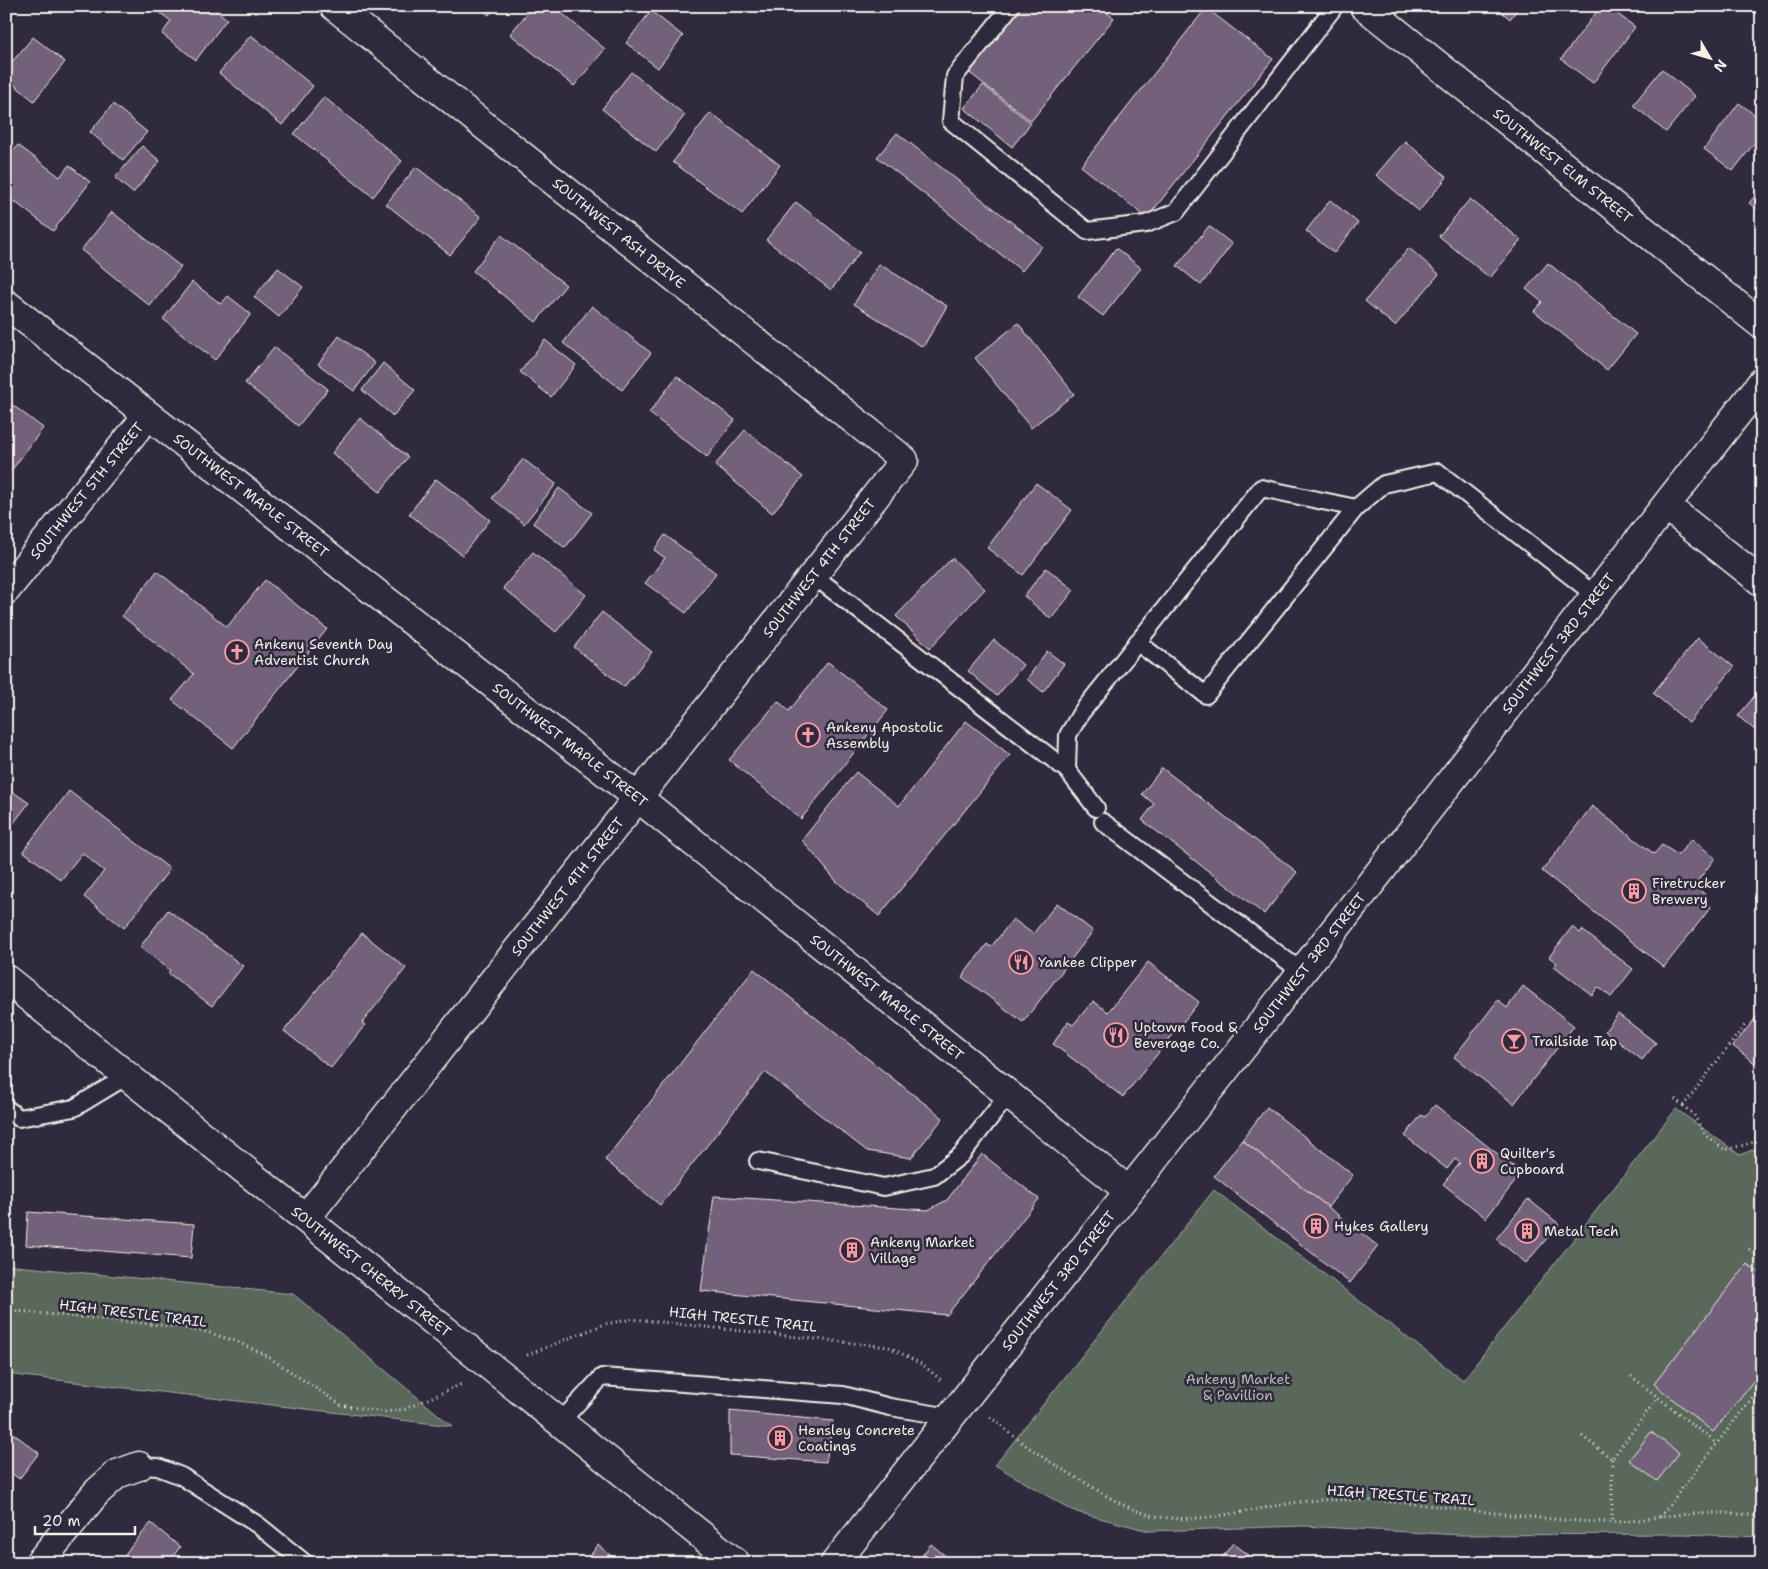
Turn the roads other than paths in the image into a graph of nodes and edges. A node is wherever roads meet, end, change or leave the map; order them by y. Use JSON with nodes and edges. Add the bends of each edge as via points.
{"nodes":[{"id":1,"x":334,"y":6,"type":"edge"},
{"id":2,"x":1011,"y":6,"type":"edge"},
{"id":3,"x":1335,"y":6,"type":"edge"},
{"id":4,"x":1364,"y":6,"type":"edge"},
{"id":5,"x":6,"y":304,"type":"edge"},
{"id":6,"x":1762,"y":325,"type":"edge"},
{"id":7,"x":1762,"y":382,"type":"edge"},
{"id":8,"x":147,"y":416,"type":"junction"},
{"id":9,"x":904,"y":460,"type":"joint"},
{"id":10,"x":1666,"y":506,"type":"junction"},
{"id":11,"x":1356,"y":508,"type":"junction"},
{"id":12,"x":814,"y":576,"type":"junction"},
{"id":13,"x":1762,"y":582,"type":"edge"},
{"id":14,"x":6,"y":590,"type":"edge"},
{"id":15,"x":1596,"y":596,"type":"junction"},
{"id":16,"x":1137,"y":642,"type":"junction"},
{"id":17,"x":1067,"y":770,"type":"junction"},
{"id":18,"x":639,"y":799,"type":"junction"},
{"id":19,"x":1302,"y":972,"type":"junction"},
{"id":20,"x":6,"y":979,"type":"edge"},
{"id":21,"x":128,"y":1076,"type":"junction"},
{"id":22,"x":1008,"y":1095,"type":"junction"},
{"id":23,"x":6,"y":1108,"type":"edge"},
{"id":24,"x":758,"y":1161,"type":"dead end"},
{"id":25,"x":1130,"y":1191,"type":"junction"},
{"id":26,"x":306,"y":1218,"type":"junction"},
{"id":27,"x":951,"y":1417,"type":"junction"},
{"id":28,"x":560,"y":1422,"type":"junction"},
{"id":29,"x":139,"y":1466,"type":"joint"},
{"id":30,"x":39,"y":1563,"type":"edge"},
{"id":31,"x":305,"y":1563,"type":"edge"},
{"id":32,"x":736,"y":1563,"type":"edge"},
{"id":33,"x":835,"y":1563,"type":"edge"}],
"edges":[{"from":1,"to":9,"type":"street","name":"SOUTHWEST ASH DRIVE"},
{"from":2,"to":3,"type":"lane","via":[[956,76],[951,122],[1087,231],[1146,224],[1176,212]]},
{"from":4,"to":6,"type":"street","name":"SOUTHWEST ELM STREET"},
{"from":5,"to":8,"type":"street","name":"SOUTHWEST MAPLE STREET"},
{"from":7,"to":10,"type":"street","name":"SOUTHWEST 3RD STREET"},
{"from":8,"to":14,"type":"street","name":"SOUTHWEST 5TH STREET"},
{"from":8,"to":18,"type":"street","name":"SOUTHWEST MAPLE STREET"},
{"from":9,"to":12,"type":"street","name":"SOUTHWEST 4TH STREET"},
{"from":10,"to":13,"type":"street"},
{"from":10,"to":15,"type":"street","name":"SOUTHWEST 3RD STREET"},
{"from":11,"to":15,"type":"lane","via":[[1384,484],[1438,472]]},
{"from":11,"to":16,"type":"lane","via":[[1261,488]]},
{"from":11,"to":16,"type":"lane","via":[[1206,695]]},
{"from":12,"to":17,"type":"lane"},
{"from":12,"to":18,"type":"street","name":"SOUTHWEST 4TH STREET"},
{"from":15,"to":19,"type":"street","name":"SOUTHWEST 3RD STREET"},
{"from":16,"to":17,"type":"lane","via":[[1081,712],[1068,735]]},
{"from":17,"to":19,"type":"lane","via":[[1099,815]]},
{"from":18,"to":22,"type":"street","name":"SOUTHWEST MAPLE STREET"},
{"from":18,"to":26,"type":"street","name":"SOUTHWEST 4TH STREET"},
{"from":19,"to":25,"type":"street","name":"SOUTHWEST 3RD STREET"},
{"from":20,"to":21,"type":"street","name":"SOUTHWEST CHERRY STREET"},
{"from":21,"to":23,"type":"lane","via":[[74,1108],[19,1118]]},
{"from":21,"to":26,"type":"street","name":"SOUTHWEST CHERRY STREET"},
{"from":22,"to":24,"type":"lane","via":[[961,1155],[934,1176],[884,1187]]},
{"from":22,"to":25,"type":"street","name":"SOUTHWEST MAPLE STREET"},
{"from":25,"to":27,"type":"street","name":"SOUTHWEST 3RD STREET"},
{"from":26,"to":28,"type":"street","name":"SOUTHWEST CHERRY STREET"},
{"from":27,"to":28,"type":"lane","via":[[843,1395],[602,1377]]},
{"from":27,"to":33,"type":"street","name":"SOUTHWEST 3RD STREET"},
{"from":28,"to":32,"type":"street","name":"SOUTHWEST CHERRY STREET"},
{"from":29,"to":30,"type":"street","via":[[116,1474],[96,1493]]},
{"from":29,"to":31,"type":"lane","via":[[158,1467],[181,1476],[258,1525]]}]}
